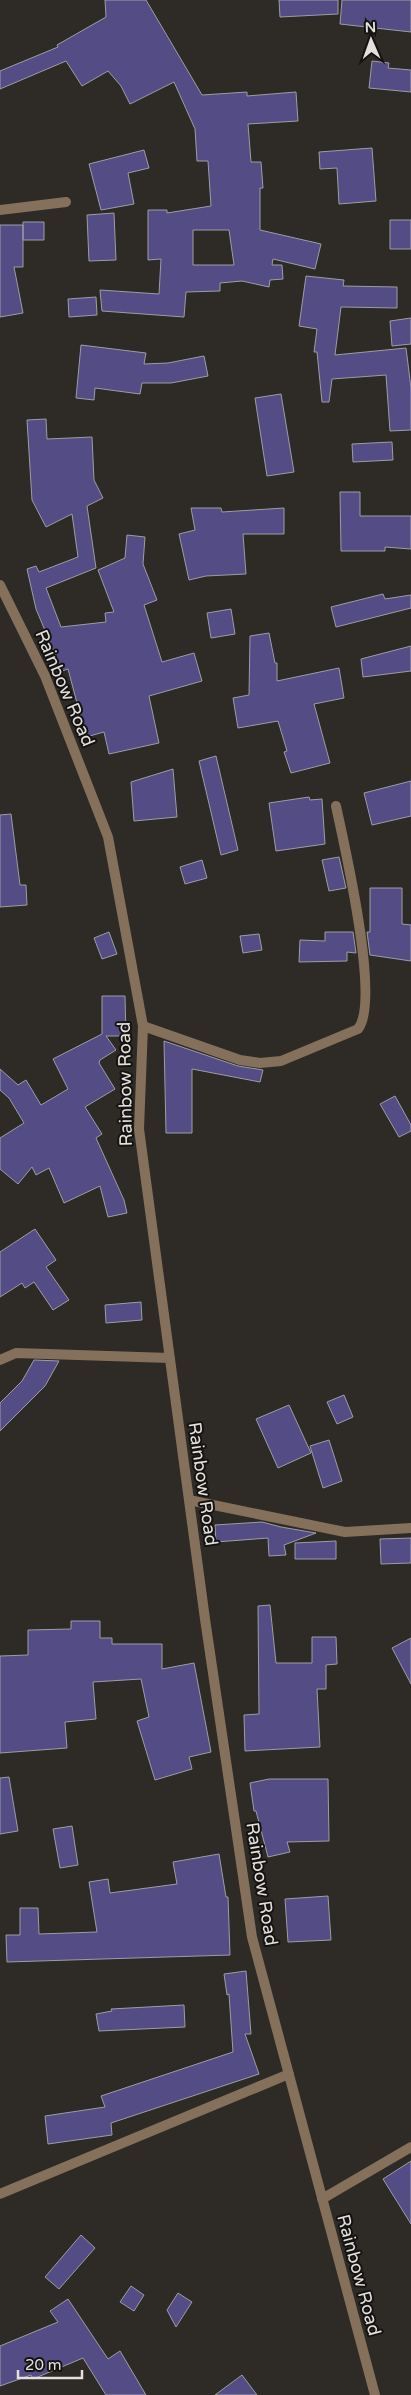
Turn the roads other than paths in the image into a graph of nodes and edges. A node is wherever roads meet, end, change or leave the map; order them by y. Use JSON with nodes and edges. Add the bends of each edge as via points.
{"nodes":[{"id":1,"x":66,"y":202,"type":"dead end"},
{"id":2,"x":0,"y":210,"type":"edge"},
{"id":3,"x":0,"y":585,"type":"edge"},
{"id":4,"x":336,"y":806,"type":"dead end"},
{"id":5,"x":143,"y":1026,"type":"junction"},
{"id":6,"x":170,"y":1358,"type":"junction"},
{"id":7,"x":0,"y":1360,"type":"edge"},
{"id":8,"x":189,"y":1500,"type":"junction"},
{"id":9,"x":411,"y":1528,"type":"edge"},
{"id":10,"x":289,"y":2074,"type":"junction"},
{"id":11,"x":411,"y":2147,"type":"edge"},
{"id":12,"x":0,"y":2194,"type":"edge"},
{"id":13,"x":322,"y":2199,"type":"junction"},
{"id":14,"x":375,"y":2395,"type":"edge"}],
"edges":[{"from":1,"to":2,"type":"street"},
{"from":3,"to":5,"type":"street","name":"Rainbow Road","via":[[45,676],[108,837]]},
{"from":4,"to":5,"type":"street","via":[[356,898],[363,962],[364,1014],[358,1029],[281,1061],[260,1064]]},
{"from":5,"to":6,"type":"street","name":"Rainbow Road","via":[[139,1129]]},
{"from":6,"to":7,"type":"street","via":[[16,1353]]},
{"from":6,"to":8,"type":"street","name":"Rainbow Road"},
{"from":8,"to":9,"type":"street","via":[[345,1532]]},
{"from":8,"to":10,"type":"street","name":"Rainbow Road","via":[[252,1937]]},
{"from":10,"to":12,"type":"street"},
{"from":10,"to":13,"type":"street","name":"Rainbow Road"},
{"from":11,"to":13,"type":"street"},
{"from":13,"to":14,"type":"street","name":"Rainbow Road"}]}
